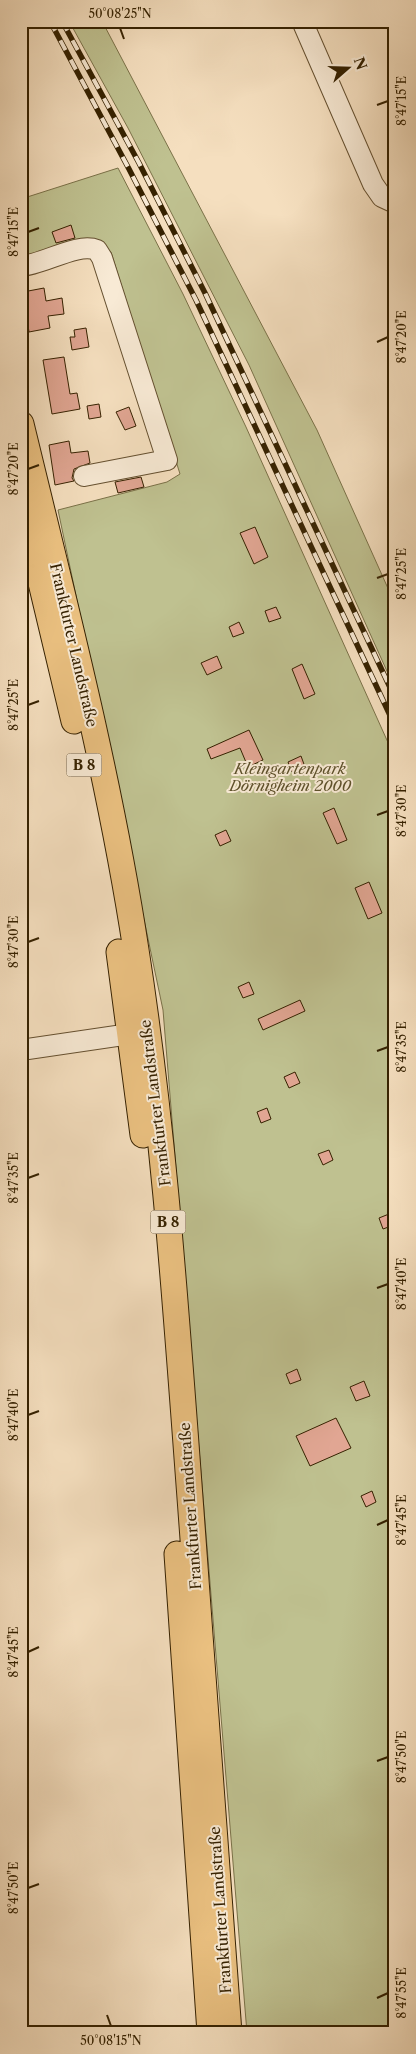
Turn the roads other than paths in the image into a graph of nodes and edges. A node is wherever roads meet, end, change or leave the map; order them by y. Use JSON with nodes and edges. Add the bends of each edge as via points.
{"nodes":[{"id":1,"x":302,"y":21,"type":"edge"},
{"id":2,"x":395,"y":203,"type":"edge"},
{"id":3,"x":21,"y":266,"type":"edge"},
{"id":4,"x":21,"y":424,"type":"edge"},
{"id":5,"x":84,"y":476,"type":"dead end"},
{"id":6,"x":21,"y":499,"type":"edge"},
{"id":7,"x":130,"y":1034,"type":"junction"},
{"id":8,"x":21,"y":1050,"type":"edge"},
{"id":9,"x":210,"y":2033,"type":"edge"},
{"id":10,"x":228,"y":2033,"type":"edge"}],
"edges":[{"from":1,"to":2,"type":"street","via":[[373,184],[382,197]]},
{"from":3,"to":5,"type":"street","via":[[84,248],[97,250],[167,460]]},
{"from":4,"to":10,"type":"main road","name":"Frankfurter Landstraße","number":"B 8","via":[[109,801],[150,1046],[178,1330]]},
{"from":6,"to":7,"type":"main road","name":"Frankfurter Landstraße","number":"B 8","via":[[90,791],[109,891]]},
{"from":7,"to":8,"type":"street"},
{"from":7,"to":9,"type":"main road","name":"Frankfurter Landstraße","number":"B 8","via":[[159,1311]]}]}
